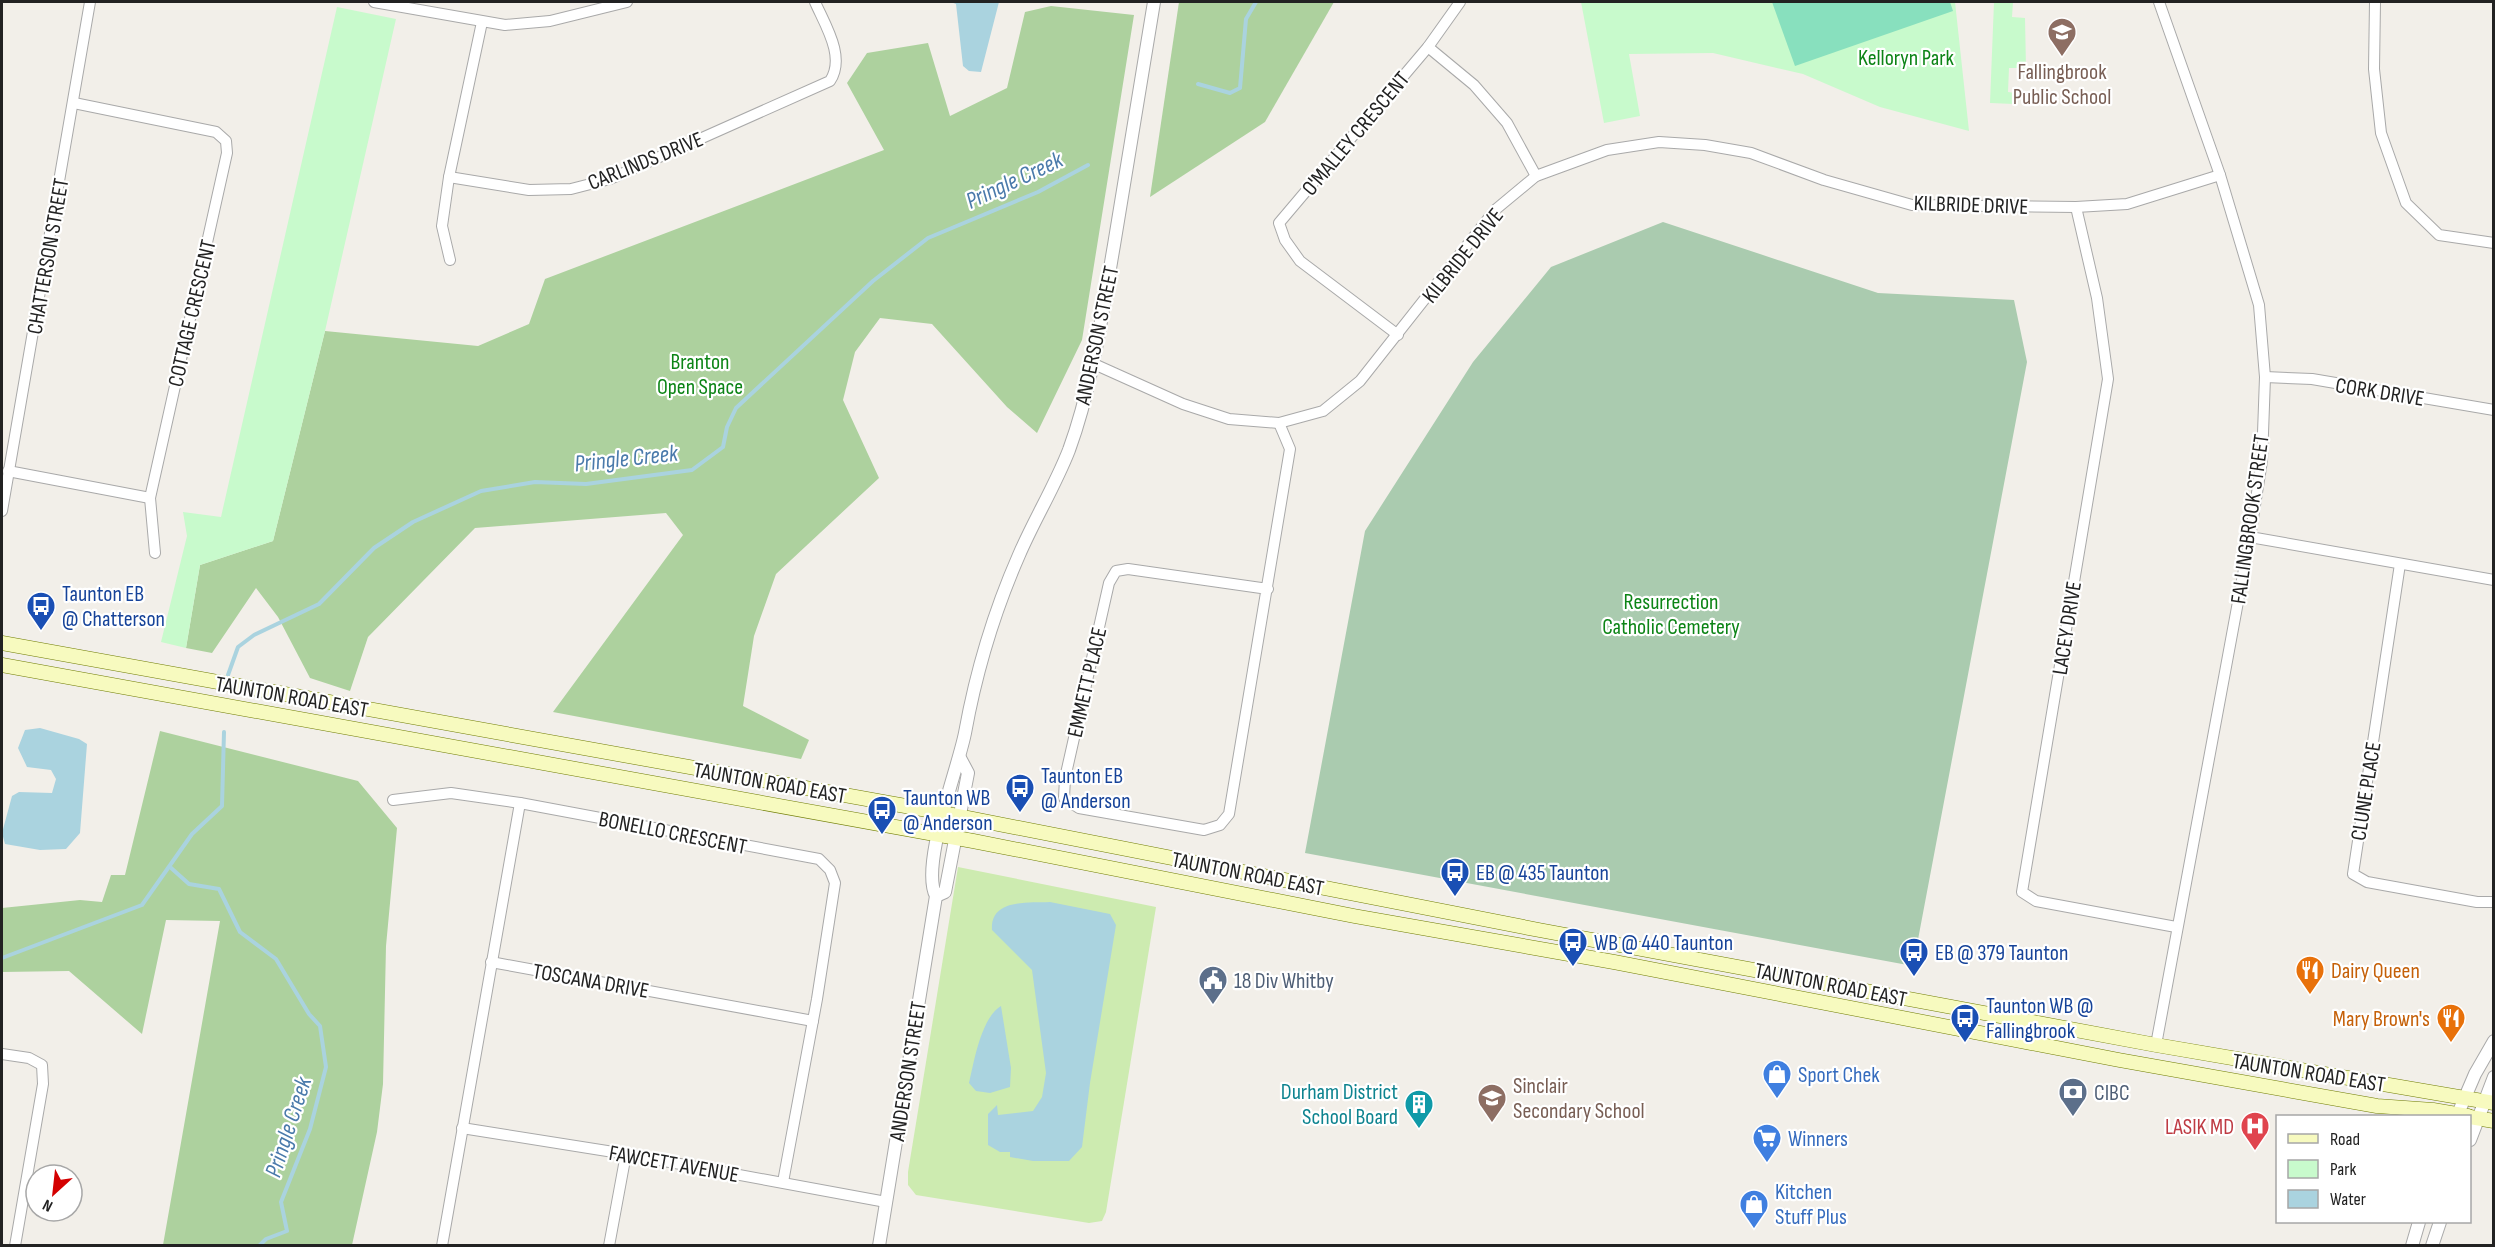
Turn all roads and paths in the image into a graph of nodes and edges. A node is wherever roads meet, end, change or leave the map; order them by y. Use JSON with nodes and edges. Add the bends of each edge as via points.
{"nodes":[{"id":1,"x":90,"y":2,"type":"edge"},
{"id":2,"x":374,"y":2,"type":"edge"},
{"id":3,"x":627,"y":2,"type":"edge"},
{"id":4,"x":815,"y":2,"type":"edge"},
{"id":5,"x":1154,"y":2,"type":"edge"},
{"id":6,"x":1460,"y":2,"type":"edge"},
{"id":7,"x":2158,"y":2,"type":"edge"},
{"id":8,"x":2375,"y":2,"type":"edge"},
{"id":9,"x":482,"y":22,"type":"junction"},
{"id":10,"x":1428,"y":47,"type":"junction"},
{"id":11,"x":74,"y":103,"type":"junction"},
{"id":12,"x":2220,"y":175,"type":"junction"},
{"id":13,"x":1536,"y":176,"type":"junction"},
{"id":14,"x":449,"y":177,"type":"junction"},
{"id":15,"x":2076,"y":207,"type":"junction"},
{"id":16,"x":2493,"y":243,"type":"edge"},
{"id":17,"x":450,"y":260,"type":"dead end"},
{"id":18,"x":1398,"y":335,"type":"junction"},
{"id":19,"x":1094,"y":364,"type":"junction"},
{"id":20,"x":2265,"y":377,"type":"junction"},
{"id":21,"x":2493,"y":410,"type":"edge"},
{"id":22,"x":1279,"y":423,"type":"junction"},
{"id":23,"x":8,"y":471,"type":"junction"},
{"id":24,"x":150,"y":498,"type":"junction"},
{"id":25,"x":2,"y":511,"type":"edge"},
{"id":26,"x":2250,"y":537,"type":"junction"},
{"id":27,"x":155,"y":553,"type":"dead end"},
{"id":28,"x":2400,"y":564,"type":"junction"},
{"id":29,"x":2493,"y":580,"type":"edge"},
{"id":30,"x":1268,"y":589,"type":"junction"},
{"id":31,"x":2,"y":644,"type":"edge"},
{"id":32,"x":2,"y":665,"type":"edge"},
{"id":33,"x":445,"y":724,"type":"junction"},
{"id":34,"x":548,"y":742,"type":"junction"},
{"id":35,"x":442,"y":745,"type":"junction"},
{"id":36,"x":960,"y":758,"type":"junction"},
{"id":37,"x":544,"y":765,"type":"junction"},
{"id":38,"x":393,"y":800,"type":"dead end"},
{"id":39,"x":520,"y":803,"type":"junction"},
{"id":40,"x":943,"y":813,"type":"junction"},
{"id":41,"x":959,"y":816,"type":"junction"},
{"id":42,"x":939,"y":835,"type":"junction"},
{"id":43,"x":955,"y":838,"type":"junction"},
{"id":44,"x":936,"y":896,"type":"junction"},
{"id":45,"x":2493,"y":902,"type":"edge"},
{"id":46,"x":2176,"y":927,"type":"junction"},
{"id":47,"x":491,"y":962,"type":"junction"},
{"id":48,"x":813,"y":1021,"type":"junction"},
{"id":49,"x":2493,"y":1041,"type":"edge"},
{"id":50,"x":2156,"y":1045,"type":"junction"},
{"id":51,"x":2,"y":1054,"type":"edge"},
{"id":52,"x":2493,"y":1077,"type":"edge"},
{"id":53,"x":2465,"y":1097,"type":"junction"},
{"id":54,"x":2489,"y":1102,"type":"edge"},
{"id":55,"x":2377,"y":1106,"type":"junction"},
{"id":56,"x":2397,"y":1115,"type":"edge"},
{"id":57,"x":2450,"y":1115,"type":"edge"},
{"id":58,"x":2466,"y":1115,"type":"edge"},
{"id":59,"x":2469,"y":1115,"type":"edge"},
{"id":60,"x":2471,"y":1118,"type":"edge"},
{"id":61,"x":2493,"y":1121,"type":"edge"},
{"id":62,"x":462,"y":1128,"type":"junction"},
{"id":63,"x":626,"y":1154,"type":"junction"},
{"id":64,"x":783,"y":1182,"type":"junction"},
{"id":65,"x":886,"y":1202,"type":"junction"},
{"id":66,"x":2418,"y":1223,"type":"edge"},
{"id":67,"x":2439,"y":1223,"type":"edge"},
{"id":68,"x":15,"y":1245,"type":"edge"},
{"id":69,"x":442,"y":1245,"type":"edge"},
{"id":70,"x":609,"y":1245,"type":"edge"},
{"id":71,"x":879,"y":1245,"type":"edge"},
{"id":72,"x":2412,"y":1245,"type":"edge"},
{"id":73,"x":2432,"y":1245,"type":"edge"}],
"edges":[{"from":1,"to":11,"type":"street","name":"CHATTERSON STREET"},
{"from":2,"to":9,"type":"street"},
{"from":3,"to":9,"type":"street","via":[[550,21],[505,25]]},
{"from":4,"to":14,"type":"street","name":"CARLINDS DRIVE","via":[[837,59],[837,71],[830,81],[610,179],[571,189],[528,190]]},
{"from":5,"to":19,"type":"street","name":"ANDERSON STREET"},
{"from":6,"to":10,"type":"street"},
{"from":7,"to":12,"type":"street","name":"FALLINGBROOK STREET"},
{"from":8,"to":16,"type":"street","via":[[2374,69],[2381,133],[2406,203],[2439,235]]},
{"from":9,"to":14,"type":"street"},
{"from":10,"to":13,"type":"street","via":[[1474,85],[1507,123]]},
{"from":10,"to":18,"type":"street","name":"O'MALLEY CRESCENT","via":[[1279,223],[1300,261]]},
{"from":11,"to":23,"type":"street","name":"CHATTERSON STREET"},
{"from":11,"to":24,"type":"street","name":"COTTAGE CRESCENT","via":[[216,132],[226,141],[227,153]]},
{"from":12,"to":15,"type":"street","name":"KILBRIDE DRIVE","via":[[2127,204]]},
{"from":12,"to":20,"type":"street","name":"FALLINGBROOK STREET","via":[[2259,305]]},
{"from":13,"to":15,"type":"street","name":"KILBRIDE DRIVE","via":[[1607,150],[1659,142],[1751,153],[1824,180],[1912,205]]},
{"from":13,"to":18,"type":"street","name":"KILBRIDE DRIVE","via":[[1495,210]]},
{"from":14,"to":17,"type":"street","via":[[442,226]]},
{"from":15,"to":46,"type":"street","name":"LACEY DRIVE","via":[[2097,298],[2108,379],[2022,892],[2036,901]]},
{"from":18,"to":22,"type":"street","name":"KILBRIDE DRIVE","via":[[1360,381],[1323,411]]},
{"from":19,"to":22,"type":"street","name":"KILBRIDE DRIVE","via":[[1229,419]]},
{"from":19,"to":36,"type":"street","name":"ANDERSON STREET","via":[[1068,451],[994,619]]},
{"from":20,"to":21,"type":"street","name":"CORK DRIVE","via":[[2312,379]]},
{"from":20,"to":26,"type":"street","name":"FALLINGBROOK STREET","via":[[2262,460]]},
{"from":22,"to":30,"type":"street","name":"EMMETT PLACE","via":[[1290,449]]},
{"from":23,"to":24,"type":"street"},
{"from":23,"to":25,"type":"street","name":"CHATTERSON STREET"},
{"from":24,"to":27,"type":"street"},
{"from":26,"to":28,"type":"street"},
{"from":26,"to":46,"type":"street","name":"FALLINGBROOK STREET"},
{"from":28,"to":29,"type":"street"},
{"from":28,"to":45,"type":"street","name":"CLUNE PLACE","via":[[2353,874],[2367,882]]},
{"from":30,"to":30,"type":"street","name":"EMMETT PLACE","via":[[1229,814],[1220,825],[1204,830],[1079,808],[1064,798],[1065,778],[1106,595],[1116,571],[1128,569]]},
{"from":31,"to":33,"type":"main road","name":"TAUNTON ROAD EAST"},
{"from":32,"to":35,"type":"main road","name":"TAUNTON ROAD EAST"},
{"from":33,"to":34,"type":"main road","name":"TAUNTON ROAD EAST"},
{"from":33,"to":35,"type":"main road"},
{"from":34,"to":37,"type":"main road"},
{"from":34,"to":40,"type":"main road","name":"TAUNTON ROAD EAST"},
{"from":35,"to":37,"type":"main road","name":"TAUNTON ROAD EAST"},
{"from":36,"to":40,"type":"street","name":"ANDERSON STREET"},
{"from":36,"to":41,"type":"street","name":"ANDERSON STREET","via":[[968,773]]},
{"from":37,"to":42,"type":"main road","name":"TAUNTON ROAD EAST"},
{"from":38,"to":39,"type":"street","name":"BONELLO CRESCENT","via":[[451,793]]},
{"from":39,"to":47,"type":"street"},
{"from":39,"to":48,"type":"street","name":"BONELLO CRESCENT","via":[[819,859],[830,870],[835,883]]},
{"from":40,"to":41,"type":"main road","name":"TAUNTON ROAD EAST"},
{"from":40,"to":42,"type":"street","name":"ANDERSON STREET"},
{"from":41,"to":43,"type":"street","name":"ANDERSON STREET"},
{"from":41,"to":50,"type":"main road","name":"TAUNTON ROAD EAST"},
{"from":42,"to":43,"type":"main road","name":"TAUNTON ROAD EAST"},
{"from":42,"to":44,"type":"street","name":"ANDERSON STREET","via":[[932,888]]},
{"from":43,"to":44,"type":"street","name":"ANDERSON STREET","via":[[945,892]]},
{"from":43,"to":55,"type":"main road","name":"TAUNTON ROAD EAST"},
{"from":44,"to":65,"type":"street","name":"ANDERSON STREET"},
{"from":46,"to":50,"type":"street","name":"FALLINGBROOK STREET"},
{"from":47,"to":48,"type":"street","name":"TOSCANA DRIVE"},
{"from":47,"to":62,"type":"street"},
{"from":48,"to":64,"type":"street"},
{"from":49,"to":53,"type":"street"},
{"from":50,"to":53,"type":"main road","name":"TAUNTON ROAD EAST"},
{"from":51,"to":68,"type":"street","via":[[28,1058],[42,1065],[43,1084]]},
{"from":52,"to":54,"type":"street"},
{"from":53,"to":54,"type":"main road","name":"TAUNTON ROAD EAST"},
{"from":53,"to":58,"type":"street"},
{"from":54,"to":59,"type":"street"},
{"from":55,"to":56,"type":"main road"},
{"from":55,"to":57,"type":"main road","name":"TAUNTON ROAD EAST"},
{"from":60,"to":61,"type":"main road","name":"TAUNTON ROAD EAST"},
{"from":62,"to":63,"type":"street","name":"FAWCETT AVENUE"},
{"from":62,"to":69,"type":"street"},
{"from":63,"to":64,"type":"street","name":"FAWCETT AVENUE"},
{"from":63,"to":70,"type":"street"},
{"from":64,"to":65,"type":"street","name":"FAWCETT AVENUE"},
{"from":65,"to":71,"type":"street","name":"ANDERSON STREET"},
{"from":66,"to":72,"type":"street"},
{"from":67,"to":73,"type":"street"}]}
